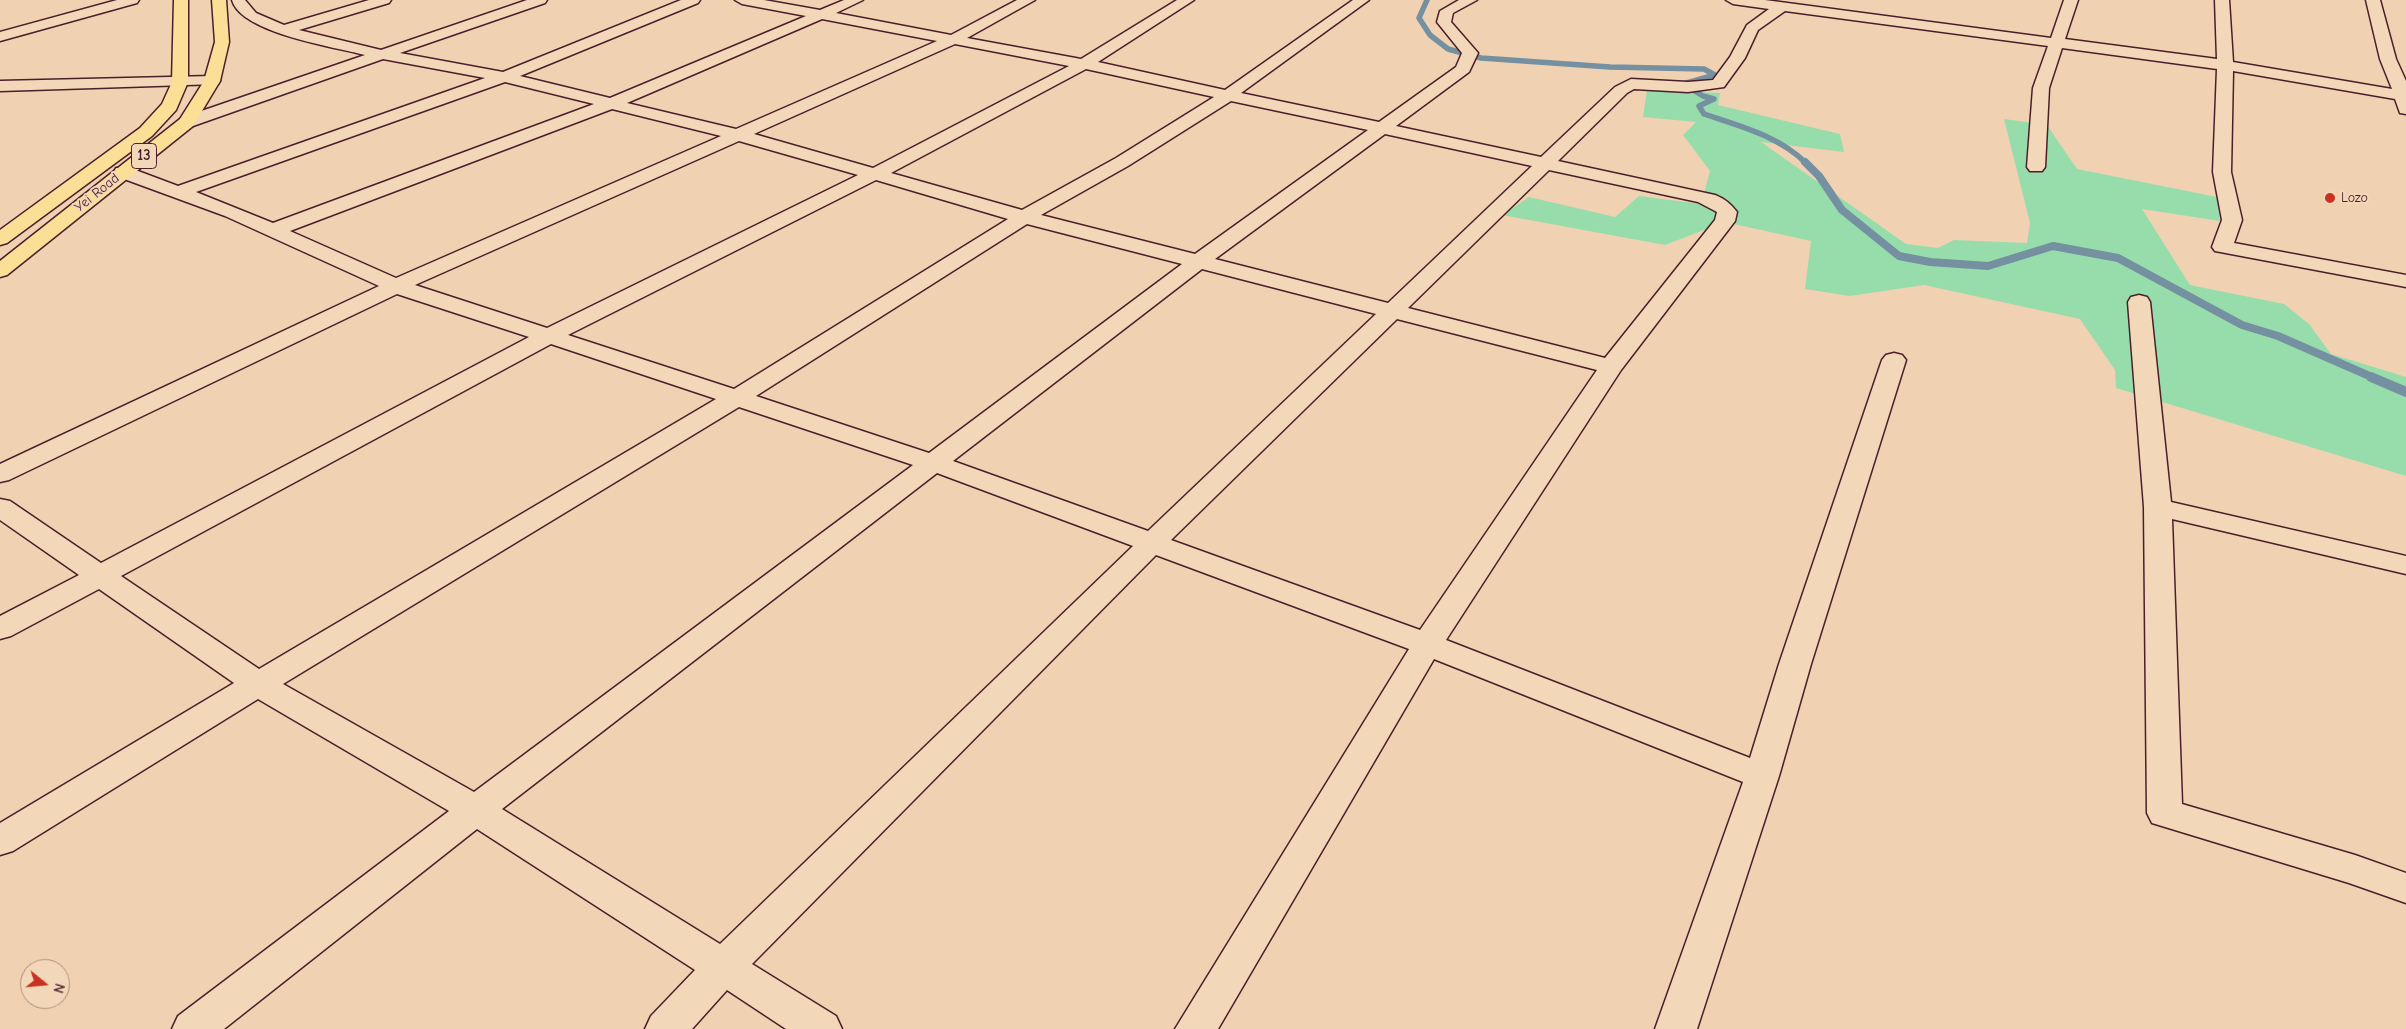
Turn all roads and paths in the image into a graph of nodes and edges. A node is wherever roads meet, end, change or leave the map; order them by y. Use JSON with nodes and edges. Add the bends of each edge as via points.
{"nodes":[{"id":1,"x":132,"y":0,"type":"edge"},
{"id":2,"x":181,"y":0,"type":"edge"},
{"id":3,"x":239,"y":0,"type":"edge"},
{"id":4,"x":384,"y":0,"type":"edge"},
{"id":5,"x":540,"y":0,"type":"edge"},
{"id":6,"x":693,"y":0,"type":"edge"},
{"id":7,"x":742,"y":0,"type":"edge"},
{"id":8,"x":856,"y":0,"type":"edge"},
{"id":9,"x":1028,"y":0,"type":"edge"},
{"id":10,"x":1187,"y":0,"type":"edge"},
{"id":11,"x":1470,"y":0,"type":"edge"},
{"id":12,"x":1733,"y":0,"type":"edge"},
{"id":13,"x":2071,"y":0,"type":"edge"},
{"id":14,"x":2222,"y":0,"type":"edge"},
{"id":15,"x":2373,"y":0,"type":"edge"},
{"id":16,"x":1357,"y":1,"type":"edge"},
{"id":17,"x":220,"y":2,"type":"edge"},
{"id":18,"x":1781,"y":4,"type":"edge"},
{"id":19,"x":1913,"y":8,"type":"dead end"},
{"id":20,"x":821,"y":14,"type":"junction"},
{"id":21,"x":1905,"y":22,"type":"junction"},
{"id":22,"x":283,"y":30,"type":"junction"},
{"id":23,"x":0,"y":37,"type":"edge"},
{"id":24,"x":952,"y":40,"type":"junction"},
{"id":25,"x":2058,"y":43,"type":"junction"},
{"id":26,"x":379,"y":54,"type":"junction"},
{"id":27,"x":1084,"y":64,"type":"junction"},
{"id":28,"x":2225,"y":65,"type":"junction"},
{"id":29,"x":504,"y":77,"type":"junction"},
{"id":30,"x":212,"y":81,"type":"junction"},
{"id":31,"x":180,"y":82,"type":"junction"},
{"id":32,"x":0,"y":86,"type":"edge"},
{"id":33,"x":1228,"y":95,"type":"junction"},
{"id":34,"x":2404,"y":100,"type":"edge"},
{"id":35,"x":610,"y":104,"type":"junction"},
{"id":36,"x":187,"y":122,"type":"junction"},
{"id":37,"x":1382,"y":127,"type":"junction"},
{"id":38,"x":738,"y":135,"type":"junction"},
{"id":39,"x":1544,"y":164,"type":"junction"},
{"id":40,"x":2036,"y":167,"type":"dead end"},
{"id":41,"x":123,"y":172,"type":"junction"},
{"id":42,"x":875,"y":174,"type":"junction"},
{"id":43,"x":176,"y":193,"type":"junction"},
{"id":44,"x":1024,"y":217,"type":"junction"},
{"id":45,"x":270,"y":231,"type":"junction"},
{"id":46,"x":0,"y":239,"type":"edge"},
{"id":47,"x":1199,"y":261,"type":"junction"},
{"id":48,"x":0,"y":271,"type":"edge"},
{"id":49,"x":2406,"y":281,"type":"edge"},
{"id":50,"x":396,"y":286,"type":"junction"},
{"id":51,"x":2139,"y":302,"type":"dead end"},
{"id":52,"x":1392,"y":311,"type":"junction"},
{"id":53,"x":549,"y":336,"type":"junction"},
{"id":54,"x":1894,"y":360,"type":"dead end"},
{"id":55,"x":1611,"y":367,"type":"junction"},
{"id":56,"x":738,"y":397,"type":"junction"},
{"id":57,"x":934,"y":463,"type":"junction"},
{"id":58,"x":0,"y":474,"type":"edge"},
{"id":59,"x":2158,"y":507,"type":"junction"},
{"id":60,"x":0,"y":508,"type":"edge"},
{"id":61,"x":1153,"y":542,"type":"junction"},
{"id":62,"x":2406,"y":565,"type":"edge"},
{"id":63,"x":100,"y":576,"type":"junction"},
{"id":64,"x":0,"y":629,"type":"edge"},
{"id":65,"x":1427,"y":644,"type":"junction"},
{"id":66,"x":258,"y":684,"type":"junction"},
{"id":67,"x":1762,"y":776,"type":"junction"},
{"id":68,"x":476,"y":810,"type":"junction"},
{"id":69,"x":0,"y":841,"type":"edge"},
{"id":70,"x":2406,"y":888,"type":"edge"},
{"id":71,"x":724,"y":966,"type":"junction"},
{"id":72,"x":193,"y":1029,"type":"edge"},
{"id":73,"x":666,"y":1029,"type":"edge"},
{"id":74,"x":821,"y":1029,"type":"edge"},
{"id":75,"x":1196,"y":1029,"type":"edge"},
{"id":76,"x":1676,"y":1029,"type":"edge"}],
"edges":[{"from":1,"to":23,"type":"street"},
{"from":2,"to":31,"type":"main road","name":"Yei Road"},
{"from":3,"to":17,"type":"street"},
{"from":3,"to":22,"type":"street","via":[[251,16]]},
{"from":4,"to":22,"type":"street"},
{"from":5,"to":26,"type":"street"},
{"from":6,"to":29,"type":"street"},
{"from":7,"to":20,"type":"street"},
{"from":8,"to":20,"type":"street"},
{"from":9,"to":24,"type":"street"},
{"from":10,"to":27,"type":"street"},
{"from":11,"to":37,"type":"street","via":[[1447,11],[1444,22],[1470,53],[1463,69]]},
{"from":12,"to":18,"type":"street"},
{"from":13,"to":25,"type":"street"},
{"from":14,"to":28,"type":"street"},
{"from":15,"to":34,"type":"street","via":[[2388,59],[2398,77]]},
{"from":16,"to":33,"type":"street"},
{"from":17,"to":30,"type":"main road","name":"Yei Road","number":"13","via":[[222,42]]},
{"from":18,"to":21,"type":"street"},
{"from":18,"to":39,"type":"street","via":[[1752,28],[1737,58],[1718,84],[1688,87],[1631,84]]},
{"from":19,"to":21,"type":"street"},
{"from":20,"to":24,"type":"street"},
{"from":20,"to":35,"type":"street"},
{"from":21,"to":25,"type":"street"},
{"from":22,"to":26,"type":"street"},
{"from":24,"to":27,"type":"street"},
{"from":24,"to":38,"type":"street"},
{"from":25,"to":28,"type":"street"},
{"from":25,"to":40,"type":"street","via":[[2041,88]]},
{"from":26,"to":29,"type":"street"},
{"from":26,"to":36,"type":"street"},
{"from":27,"to":33,"type":"street"},
{"from":27,"to":42,"type":"street"},
{"from":28,"to":34,"type":"street"},
{"from":28,"to":49,"type":"street","via":[[2222,172],[2232,220],[2222,247]]},
{"from":29,"to":35,"type":"street"},
{"from":29,"to":43,"type":"street"},
{"from":30,"to":31,"type":"street"},
{"from":30,"to":36,"type":"main road","name":"Yei Road","number":"13"},
{"from":31,"to":32,"type":"street"},
{"from":31,"to":46,"type":"main road","name":"Yei Road","via":[[170,106],[146,132]]},
{"from":33,"to":37,"type":"street"},
{"from":33,"to":44,"type":"street","via":[[1122,162]]},
{"from":35,"to":38,"type":"street"},
{"from":35,"to":45,"type":"street"},
{"from":36,"to":41,"type":"main road","name":"Yei Road","number":"13"},
{"from":37,"to":39,"type":"street"},
{"from":37,"to":47,"type":"street"},
{"from":38,"to":42,"type":"street"},
{"from":38,"to":50,"type":"street"},
{"from":39,"to":52,"type":"street"},
{"from":39,"to":55,"type":"street","via":[[1700,197],[1723,206],[1728,212],[1725,222]]},
{"from":41,"to":43,"type":"street"},
{"from":41,"to":48,"type":"main road","name":"Yei Road","number":"13"},
{"from":42,"to":44,"type":"street"},
{"from":42,"to":53,"type":"street"},
{"from":43,"to":45,"type":"street","via":[[232,212]]},
{"from":44,"to":47,"type":"street"},
{"from":44,"to":56,"type":"street"},
{"from":45,"to":50,"type":"street"},
{"from":47,"to":52,"type":"street"},
{"from":47,"to":57,"type":"street"},
{"from":50,"to":53,"type":"street"},
{"from":50,"to":58,"type":"street"},
{"from":51,"to":59,"type":"street"},
{"from":52,"to":55,"type":"street"},
{"from":52,"to":61,"type":"street"},
{"from":53,"to":56,"type":"street"},
{"from":53,"to":63,"type":"street"},
{"from":54,"to":67,"type":"street"},
{"from":55,"to":65,"type":"street"},
{"from":56,"to":57,"type":"street"},
{"from":56,"to":66,"type":"street"},
{"from":57,"to":61,"type":"street"},
{"from":57,"to":68,"type":"street"},
{"from":59,"to":62,"type":"street"},
{"from":59,"to":70,"type":"street","via":[[2165,812]]},
{"from":60,"to":63,"type":"street"},
{"from":61,"to":65,"type":"street"},
{"from":61,"to":71,"type":"street"},
{"from":63,"to":64,"type":"street"},
{"from":63,"to":66,"type":"street"},
{"from":65,"to":67,"type":"street"},
{"from":65,"to":75,"type":"street"},
{"from":66,"to":68,"type":"street"},
{"from":66,"to":69,"type":"street"},
{"from":67,"to":76,"type":"street"},
{"from":68,"to":71,"type":"street"},
{"from":68,"to":72,"type":"street"},
{"from":71,"to":73,"type":"street"},
{"from":71,"to":74,"type":"street"}]}
